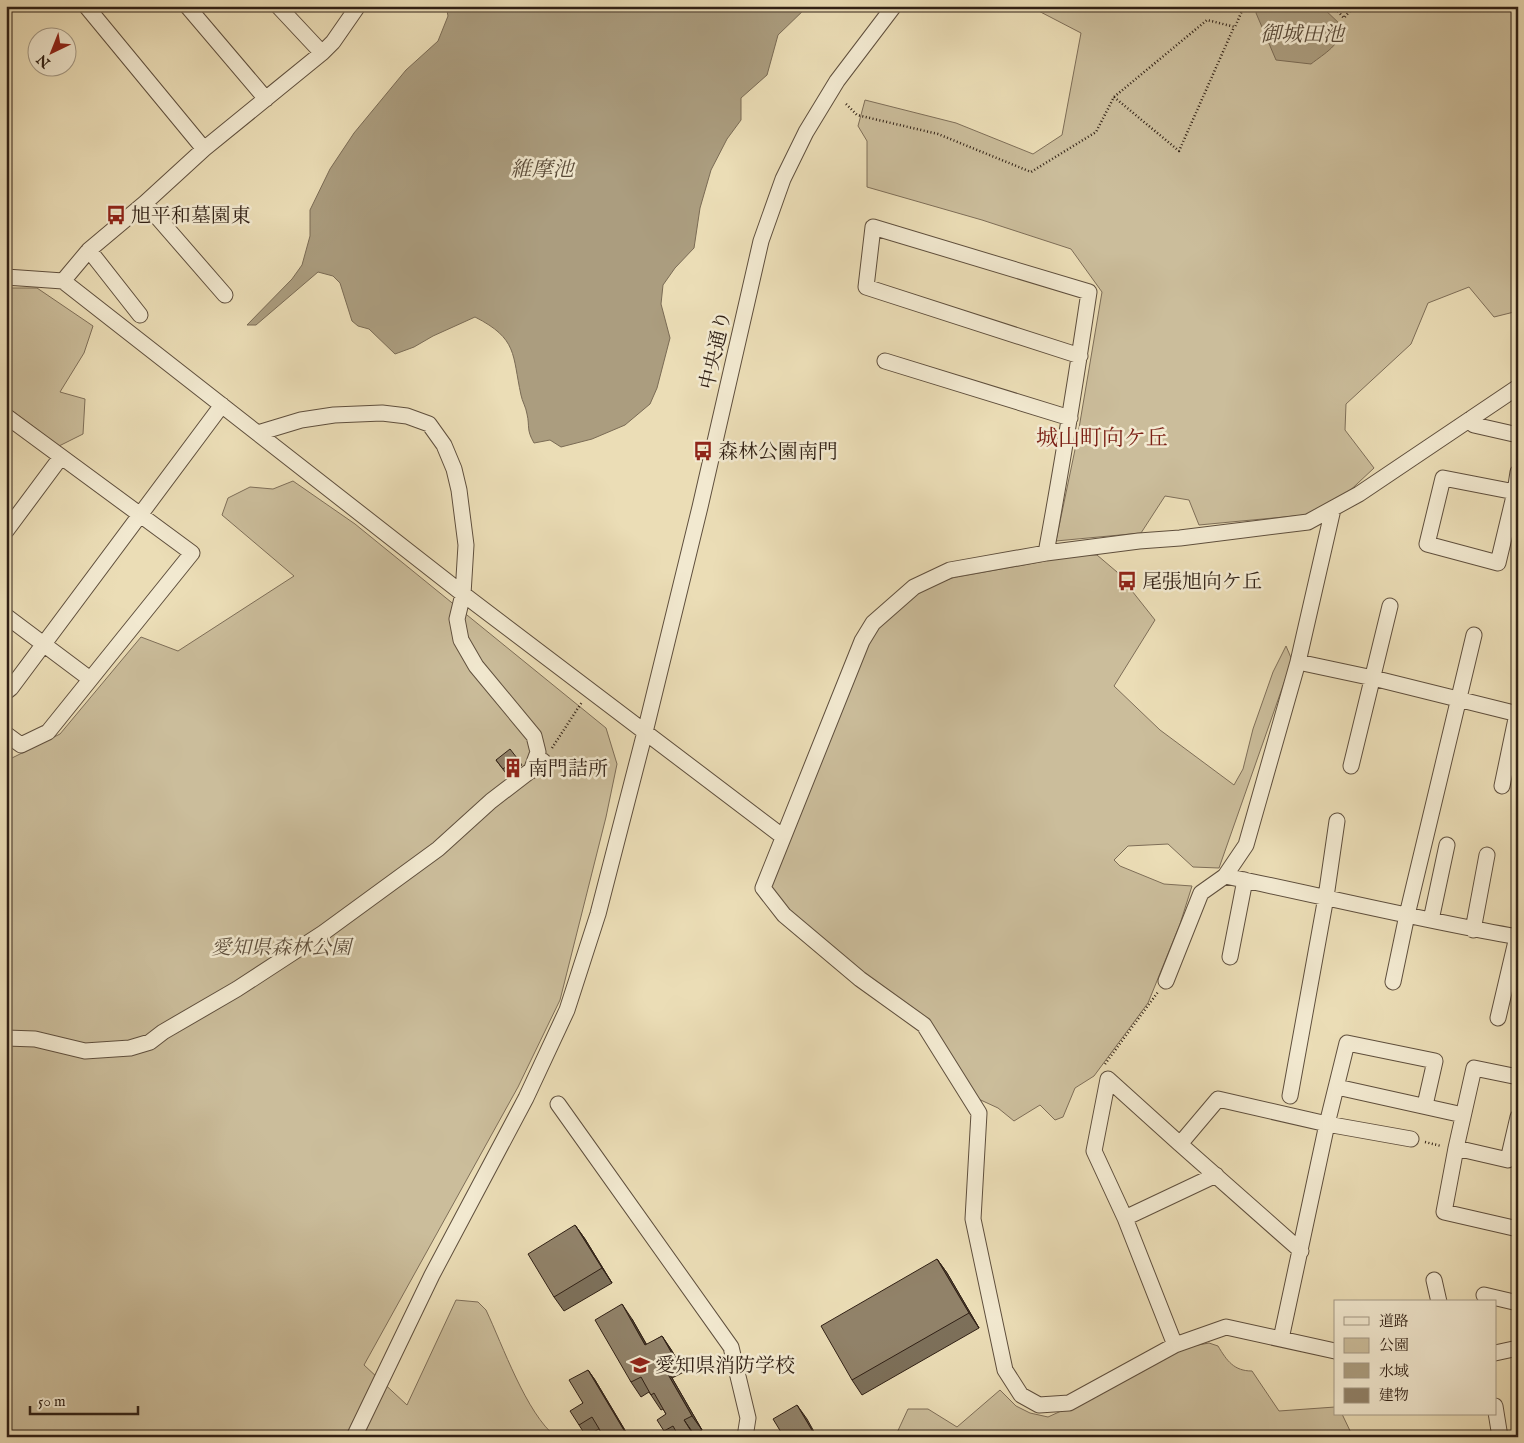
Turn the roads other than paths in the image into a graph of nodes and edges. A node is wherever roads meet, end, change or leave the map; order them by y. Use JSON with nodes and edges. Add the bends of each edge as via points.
{"nodes":[{"id":1,"x":187,"y":6,"type":"edge"},
{"id":2,"x":278,"y":6,"type":"edge"},
{"id":3,"x":358,"y":6,"type":"edge"},
{"id":4,"x":894,"y":6,"type":"edge"},
{"id":5,"x":94,"y":9,"type":"edge"},
{"id":6,"x":322,"y":54,"type":"junction"},
{"id":7,"x":266,"y":99,"type":"junction"},
{"id":8,"x":204,"y":149,"type":"junction"},
{"id":9,"x":145,"y":203,"type":"junction"},
{"id":10,"x":89,"y":250,"type":"junction"},
{"id":11,"x":6,"y":277,"type":"edge"},
{"id":12,"x":63,"y":282,"type":"junction"},
{"id":13,"x":225,"y":295,"type":"dead end"},
{"id":14,"x":140,"y":315,"type":"dead end"},
{"id":15,"x":1080,"y":356,"type":"junction"},
{"id":16,"x":885,"y":361,"type":"dead end"},
{"id":17,"x":1518,"y":388,"type":"edge"},
{"id":18,"x":222,"y":405,"type":"junction"},
{"id":19,"x":6,"y":416,"type":"edge"},
{"id":20,"x":1070,"y":418,"type":"junction"},
{"id":21,"x":1472,"y":418,"type":"junction"},
{"id":22,"x":258,"y":433,"type":"junction"},
{"id":23,"x":1518,"y":435,"type":"edge"},
{"id":24,"x":61,"y":457,"type":"junction"},
{"id":25,"x":1518,"y":472,"type":"edge"},
{"id":26,"x":1516,"y":491,"type":"edge"},
{"id":27,"x":1333,"y":509,"type":"junction"},
{"id":28,"x":140,"y":515,"type":"junction"},
{"id":29,"x":6,"y":531,"type":"edge"},
{"id":30,"x":1046,"y":554,"type":"junction"},
{"id":31,"x":463,"y":594,"type":"junction"},
{"id":32,"x":1390,"y":606,"type":"dead end"},
{"id":33,"x":6,"y":616,"type":"edge"},
{"id":34,"x":1474,"y":636,"type":"dead end"},
{"id":35,"x":43,"y":644,"type":"junction"},
{"id":36,"x":1298,"y":662,"type":"junction"},
{"id":37,"x":1373,"y":678,"type":"junction"},
{"id":38,"x":90,"y":679,"type":"junction"},
{"id":39,"x":6,"y":692,"type":"edge"},
{"id":40,"x":1458,"y":699,"type":"junction"},
{"id":41,"x":1517,"y":714,"type":"edge"},
{"id":42,"x":645,"y":732,"type":"junction"},
{"id":43,"x":6,"y":734,"type":"edge"},
{"id":44,"x":1351,"y":766,"type":"dead end"},
{"id":45,"x":1502,"y":786,"type":"dead end"},
{"id":46,"x":1337,"y":821,"type":"dead end"},
{"id":47,"x":782,"y":836,"type":"junction"},
{"id":48,"x":1446,"y":845,"type":"dead end"},
{"id":49,"x":1487,"y":855,"type":"dead end"},
{"id":50,"x":1225,"y":876,"type":"junction"},
{"id":51,"x":1246,"y":880,"type":"junction"},
{"id":52,"x":1326,"y":897,"type":"junction"},
{"id":53,"x":1407,"y":915,"type":"junction"},
{"id":54,"x":1431,"y":920,"type":"junction"},
{"id":55,"x":1474,"y":930,"type":"junction"},
{"id":56,"x":1517,"y":937,"type":"edge"},
{"id":57,"x":1230,"y":956,"type":"dead end"},
{"id":58,"x":1166,"y":981,"type":"road end"},
{"id":59,"x":1393,"y":982,"type":"dead end"},
{"id":60,"x":1498,"y":1018,"type":"dead end"},
{"id":61,"x":6,"y":1038,"type":"edge"},
{"id":62,"x":1518,"y":1078,"type":"edge"},
{"id":63,"x":1337,"y":1087,"type":"junction"},
{"id":64,"x":1290,"y":1096,"type":"dead end"},
{"id":65,"x":558,"y":1104,"type":"dead end"},
{"id":66,"x":1425,"y":1106,"type":"junction"},
{"id":67,"x":1463,"y":1114,"type":"junction"},
{"id":68,"x":1518,"y":1117,"type":"edge"},
{"id":69,"x":1327,"y":1124,"type":"junction"},
{"id":70,"x":1411,"y":1140,"type":"road end"},
{"id":71,"x":1180,"y":1144,"type":"junction"},
{"id":72,"x":1451,"y":1148,"type":"junction"},
{"id":73,"x":1216,"y":1175,"type":"junction"},
{"id":74,"x":1125,"y":1218,"type":"junction"},
{"id":75,"x":1518,"y":1229,"type":"edge"},
{"id":76,"x":1301,"y":1251,"type":"junction"},
{"id":77,"x":1434,"y":1280,"type":"dead end"},
{"id":78,"x":1484,"y":1296,"type":"dead end"},
{"id":79,"x":1439,"y":1300,"type":"edge"},
{"id":80,"x":1518,"y":1303,"type":"edge"},
{"id":81,"x":1281,"y":1339,"type":"junction"},
{"id":82,"x":1175,"y":1345,"type":"junction"},
{"id":83,"x":1518,"y":1348,"type":"edge"},
{"id":84,"x":1334,"y":1351,"type":"edge"},
{"id":85,"x":1496,"y":1354,"type":"edge"},
{"id":86,"x":1496,"y":1412,"type":"edge"},
{"id":87,"x":354,"y":1437,"type":"edge"},
{"id":88,"x":745,"y":1437,"type":"edge"},
{"id":89,"x":1500,"y":1437,"type":"edge"}],
"edges":[{"from":1,"to":7,"type":"street"},
{"from":2,"to":6,"type":"street"},
{"from":3,"to":6,"type":"street"},
{"from":4,"to":42,"type":"street","name":"中央通り","via":[[837,81],[806,132],[783,179],[764,232]]},
{"from":5,"to":8,"type":"street"},
{"from":6,"to":7,"type":"street"},
{"from":7,"to":8,"type":"street"},
{"from":8,"to":9,"type":"street"},
{"from":9,"to":10,"type":"street"},
{"from":9,"to":13,"type":"street"},
{"from":10,"to":12,"type":"street"},
{"from":10,"to":14,"type":"street"},
{"from":11,"to":12,"type":"street"},
{"from":12,"to":18,"type":"street"},
{"from":15,"to":15,"type":"street","via":[[866,287],[873,227],[1089,292]]},
{"from":15,"to":20,"type":"street"},
{"from":16,"to":20,"type":"street"},
{"from":17,"to":21,"type":"street"},
{"from":18,"to":22,"type":"street"},
{"from":18,"to":28,"type":"street"},
{"from":19,"to":24,"type":"street"},
{"from":20,"to":30,"type":"street"},
{"from":21,"to":23,"type":"street","via":[[1474,425]]},
{"from":21,"to":27,"type":"street"},
{"from":22,"to":31,"type":"street"},
{"from":22,"to":31,"type":"street","via":[[301,420],[334,415],[382,413],[407,416],[429,424],[444,445],[459,490],[466,545]]},
{"from":24,"to":28,"type":"street"},
{"from":24,"to":29,"type":"street"},
{"from":25,"to":26,"type":"street"},
{"from":26,"to":26,"type":"street","via":[[1498,563],[1427,544],[1443,478]]},
{"from":27,"to":30,"type":"street","via":[[1308,522]]},
{"from":27,"to":36,"type":"street"},
{"from":28,"to":35,"type":"street"},
{"from":28,"to":38,"type":"street","via":[[192,553]]},
{"from":30,"to":47,"type":"street","via":[[950,570],[914,587],[873,623],[862,641]]},
{"from":31,"to":42,"type":"street"},
{"from":31,"to":61,"type":"street","via":[[457,619],[460,640],[476,666],[534,736],[537,766],[491,801],[438,849],[323,933],[150,1042],[130,1048],[85,1051],[35,1039]]},
{"from":32,"to":37,"type":"street"},
{"from":33,"to":35,"type":"street"},
{"from":34,"to":40,"type":"street"},
{"from":35,"to":38,"type":"street"},
{"from":35,"to":39,"type":"street"},
{"from":36,"to":37,"type":"street"},
{"from":36,"to":50,"type":"street","via":[[1246,845]]},
{"from":37,"to":40,"type":"street"},
{"from":37,"to":44,"type":"street"},
{"from":38,"to":43,"type":"street","via":[[48,732],[21,745]]},
{"from":40,"to":41,"type":"street"},
{"from":40,"to":53,"type":"street"},
{"from":41,"to":45,"type":"street"},
{"from":42,"to":47,"type":"street"},
{"from":42,"to":87,"type":"street","name":"中央通り","via":[[598,914],[567,1010],[526,1098],[432,1275]]},
{"from":46,"to":52,"type":"street"},
{"from":47,"to":82,"type":"street","via":[[763,888],[784,915],[860,979],[924,1025],[979,1113],[973,1219],[1005,1370],[1021,1394],[1039,1405],[1069,1403]]},
{"from":48,"to":54,"type":"street"},
{"from":49,"to":55,"type":"street"},
{"from":50,"to":51,"type":"street"},
{"from":50,"to":58,"type":"street","via":[[1201,893]]},
{"from":51,"to":52,"type":"street"},
{"from":51,"to":57,"type":"street"},
{"from":52,"to":53,"type":"street"},
{"from":52,"to":64,"type":"street"},
{"from":53,"to":54,"type":"street"},
{"from":53,"to":59,"type":"street"},
{"from":54,"to":55,"type":"street"},
{"from":55,"to":56,"type":"street"},
{"from":56,"to":60,"type":"street"},
{"from":62,"to":67,"type":"street","via":[[1474,1068]]},
{"from":63,"to":66,"type":"street"},
{"from":63,"to":66,"type":"street","via":[[1347,1043],[1418,1057],[1435,1061]]},
{"from":63,"to":69,"type":"street"},
{"from":65,"to":88,"type":"street","via":[[731,1347],[748,1418]]},
{"from":66,"to":67,"type":"street"},
{"from":67,"to":72,"type":"street"},
{"from":68,"to":72,"type":"street","via":[[1508,1160]]},
{"from":69,"to":70,"type":"street"},
{"from":69,"to":71,"type":"street","via":[[1218,1099]]},
{"from":69,"to":76,"type":"street"},
{"from":71,"to":73,"type":"street"},
{"from":71,"to":74,"type":"street","via":[[1108,1079],[1094,1151]]},
{"from":72,"to":75,"type":"street","via":[[1444,1212]]},
{"from":73,"to":74,"type":"street"},
{"from":73,"to":76,"type":"street"},
{"from":74,"to":82,"type":"street"},
{"from":76,"to":81,"type":"street"},
{"from":77,"to":79,"type":"street"},
{"from":78,"to":80,"type":"street"},
{"from":81,"to":82,"type":"street","via":[[1226,1327]]},
{"from":81,"to":84,"type":"street"},
{"from":83,"to":85,"type":"street"},
{"from":86,"to":89,"type":"street"}]}
